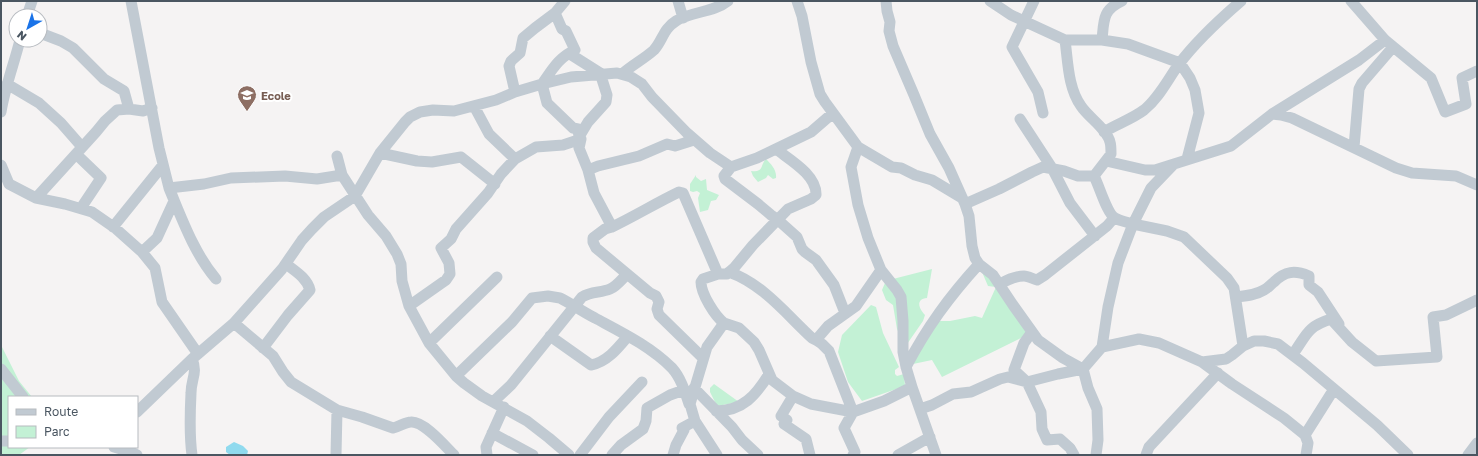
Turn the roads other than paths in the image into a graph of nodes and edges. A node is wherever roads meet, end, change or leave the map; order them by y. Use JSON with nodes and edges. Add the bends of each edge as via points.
{"nodes":[{"id":1,"x":131,"y":1,"type":"edge"},
{"id":2,"x":565,"y":1,"type":"edge"},
{"id":3,"x":678,"y":1,"type":"edge"},
{"id":4,"x":728,"y":1,"type":"edge"},
{"id":5,"x":797,"y":1,"type":"edge"},
{"id":6,"x":886,"y":1,"type":"edge"},
{"id":7,"x":990,"y":1,"type":"edge"},
{"id":8,"x":1034,"y":1,"type":"edge"},
{"id":9,"x":1122,"y":1,"type":"edge"},
{"id":10,"x":1241,"y":1,"type":"edge"},
{"id":11,"x":1351,"y":1,"type":"edge"},
{"id":12,"x":555,"y":13,"type":"junction"},
{"id":13,"x":683,"y":18,"type":"junction"},
{"id":14,"x":1025,"y":21,"type":"junction"},
{"id":15,"x":48,"y":36,"type":"edge"},
{"id":16,"x":1065,"y":40,"type":"junction"},
{"id":17,"x":1102,"y":40,"type":"junction"},
{"id":18,"x":1389,"y":44,"type":"junction"},
{"id":19,"x":18,"y":48,"type":"edge"},
{"id":20,"x":575,"y":50,"type":"junction"},
{"id":21,"x":1180,"y":63,"type":"junction"},
{"id":22,"x":1477,"y":71,"type":"edge"},
{"id":23,"x":600,"y":74,"type":"junction"},
{"id":24,"x":622,"y":74,"type":"junction"},
{"id":25,"x":7,"y":84,"type":"junction"},
{"id":26,"x":542,"y":84,"type":"junction"},
{"id":27,"x":515,"y":92,"type":"junction"},
{"id":28,"x":474,"y":106,"type":"junction"},
{"id":29,"x":152,"y":108,"type":"junction"},
{"id":30,"x":130,"y":109,"type":"junction"},
{"id":31,"x":1,"y":112,"type":"edge"},
{"id":32,"x":833,"y":113,"type":"junction"},
{"id":33,"x":1043,"y":113,"type":"dead end"},
{"id":34,"x":1272,"y":114,"type":"junction"},
{"id":35,"x":1020,"y":119,"type":"dead end"},
{"id":36,"x":1104,"y":132,"type":"junction"},
{"id":37,"x":580,"y":138,"type":"junction"},
{"id":38,"x":694,"y":140,"type":"junction"},
{"id":39,"x":858,"y":147,"type":"junction"},
{"id":40,"x":1354,"y":147,"type":"junction"},
{"id":41,"x":776,"y":149,"type":"junction"},
{"id":42,"x":79,"y":150,"type":"junction"},
{"id":43,"x":380,"y":153,"type":"junction"},
{"id":44,"x":337,"y":156,"type":"dead end"},
{"id":45,"x":515,"y":159,"type":"junction"},
{"id":46,"x":1188,"y":159,"type":"junction"},
{"id":47,"x":1106,"y":161,"type":"junction"},
{"id":48,"x":1174,"y":164,"type":"junction"},
{"id":49,"x":1,"y":165,"type":"edge"},
{"id":50,"x":163,"y":165,"type":"junction"},
{"id":51,"x":731,"y":168,"type":"junction"},
{"id":52,"x":1052,"y":168,"type":"junction"},
{"id":53,"x":588,"y":170,"type":"junction"},
{"id":54,"x":342,"y":175,"type":"junction"},
{"id":55,"x":1094,"y":176,"type":"junction"},
{"id":56,"x":494,"y":184,"type":"junction"},
{"id":57,"x":1477,"y":185,"type":"edge"},
{"id":58,"x":169,"y":188,"type":"junction"},
{"id":59,"x":355,"y":196,"type":"junction"},
{"id":60,"x":36,"y":198,"type":"junction"},
{"id":61,"x":174,"y":201,"type":"junction"},
{"id":62,"x":963,"y":201,"type":"junction"},
{"id":63,"x":81,"y":208,"type":"junction"},
{"id":64,"x":1114,"y":218,"type":"junction"},
{"id":65,"x":778,"y":220,"type":"junction"},
{"id":66,"x":1133,"y":224,"type":"junction"},
{"id":67,"x":113,"y":227,"type":"junction"},
{"id":68,"x":612,"y":227,"type":"junction"},
{"id":69,"x":1095,"y":236,"type":"junction"},
{"id":70,"x":142,"y":252,"type":"junction"},
{"id":71,"x":286,"y":264,"type":"junction"},
{"id":72,"x":979,"y":264,"type":"junction"},
{"id":73,"x":881,"y":270,"type":"junction"},
{"id":74,"x":724,"y":273,"type":"junction"},
{"id":75,"x":627,"y":274,"type":"junction"},
{"id":76,"x":497,"y":277,"type":"dead end"},
{"id":77,"x":216,"y":279,"type":"dead end"},
{"id":78,"x":1000,"y":284,"type":"junction"},
{"id":79,"x":1236,"y":297,"type":"junction"},
{"id":80,"x":1477,"y":300,"type":"edge"},
{"id":81,"x":409,"y":306,"type":"junction"},
{"id":82,"x":574,"y":306,"type":"junction"},
{"id":83,"x":845,"y":313,"type":"junction"},
{"id":84,"x":234,"y":323,"type":"junction"},
{"id":85,"x":724,"y":323,"type":"junction"},
{"id":86,"x":1032,"y":332,"type":"junction"},
{"id":87,"x":550,"y":336,"type":"junction"},
{"id":88,"x":628,"y":336,"type":"junction"},
{"id":89,"x":816,"y":340,"type":"junction"},
{"id":90,"x":1352,"y":342,"type":"junction"},
{"id":91,"x":429,"y":343,"type":"junction"},
{"id":92,"x":1243,"y":346,"type":"junction"},
{"id":93,"x":1102,"y":347,"type":"junction"},
{"id":94,"x":263,"y":348,"type":"junction"},
{"id":95,"x":1293,"y":354,"type":"junction"},
{"id":96,"x":195,"y":357,"type":"junction"},
{"id":97,"x":702,"y":358,"type":"junction"},
{"id":98,"x":1202,"y":362,"type":"junction"},
{"id":99,"x":906,"y":367,"type":"junction"},
{"id":100,"x":1,"y":369,"type":"edge"},
{"id":101,"x":1083,"y":369,"type":"junction"},
{"id":102,"x":1218,"y":373,"type":"junction"},
{"id":103,"x":769,"y":374,"type":"junction"},
{"id":104,"x":456,"y":376,"type":"junction"},
{"id":105,"x":642,"y":382,"type":"dead end"},
{"id":106,"x":1027,"y":382,"type":"junction"},
{"id":107,"x":912,"y":387,"type":"junction"},
{"id":108,"x":689,"y":389,"type":"junction"},
{"id":109,"x":1334,"y":389,"type":"junction"},
{"id":110,"x":22,"y":396,"type":"edge"},
{"id":111,"x":793,"y":396,"type":"junction"},
{"id":112,"x":493,"y":402,"type":"junction"},
{"id":113,"x":504,"y":407,"type":"junction"},
{"id":114,"x":920,"y":409,"type":"junction"},
{"id":115,"x":337,"y":410,"type":"junction"},
{"id":116,"x":138,"y":411,"type":"edge"},
{"id":117,"x":716,"y":411,"type":"junction"},
{"id":118,"x":853,"y":412,"type":"junction"},
{"id":119,"x":696,"y":421,"type":"junction"},
{"id":120,"x":492,"y":433,"type":"junction"},
{"id":121,"x":1305,"y":435,"type":"junction"},
{"id":122,"x":930,"y":437,"type":"junction"},
{"id":123,"x":1477,"y":443,"type":"edge"},
{"id":124,"x":117,"y":448,"type":"edge"},
{"id":125,"x":137,"y":455,"type":"edge"},
{"id":126,"x":192,"y":455,"type":"edge"},
{"id":127,"x":336,"y":455,"type":"edge"},
{"id":128,"x":454,"y":455,"type":"edge"},
{"id":129,"x":487,"y":455,"type":"edge"},
{"id":130,"x":533,"y":455,"type":"edge"},
{"id":131,"x":569,"y":455,"type":"edge"},
{"id":132,"x":580,"y":455,"type":"edge"},
{"id":133,"x":612,"y":455,"type":"edge"},
{"id":134,"x":673,"y":455,"type":"edge"},
{"id":135,"x":717,"y":455,"type":"edge"},
{"id":136,"x":758,"y":455,"type":"edge"},
{"id":137,"x":810,"y":455,"type":"edge"},
{"id":138,"x":854,"y":455,"type":"edge"},
{"id":139,"x":898,"y":455,"type":"edge"},
{"id":140,"x":936,"y":455,"type":"edge"},
{"id":141,"x":1074,"y":455,"type":"edge"},
{"id":142,"x":1096,"y":455,"type":"edge"},
{"id":143,"x":1146,"y":455,"type":"edge"},
{"id":144,"x":1306,"y":455,"type":"edge"},
{"id":145,"x":1408,"y":455,"type":"edge"},
{"id":146,"x":1468,"y":455,"type":"edge"}],
"edges":[{"from":1,"to":29,"type":"street"},
{"from":2,"to":12,"type":"street"},
{"from":3,"to":13,"type":"street"},
{"from":4,"to":13,"type":"street"},
{"from":5,"to":32,"type":"street","via":[[820,94]]},
{"from":6,"to":62,"type":"street","via":[[893,46],[930,134],[949,168]]},
{"from":7,"to":14,"type":"street"},
{"from":8,"to":14,"type":"street"},
{"from":9,"to":17,"type":"street","via":[[1108,10],[1104,18]]},
{"from":10,"to":21,"type":"street","via":[[1211,27]]},
{"from":11,"to":18,"type":"street"},
{"from":12,"to":20,"type":"street"},
{"from":12,"to":27,"type":"street","via":[[523,38],[520,53],[511,61],[509,66]]},
{"from":13,"to":24,"type":"street","via":[[667,28],[649,54]]},
{"from":14,"to":16,"type":"street"},
{"from":14,"to":33,"type":"street","via":[[1012,47],[1038,92]]},
{"from":15,"to":30,"type":"street","via":[[73,48],[104,79],[124,91]]},
{"from":16,"to":17,"type":"street"},
{"from":16,"to":36,"type":"street","via":[[1076,97]]},
{"from":17,"to":21,"type":"street","via":[[1128,44]]},
{"from":18,"to":22,"type":"street","via":[[1431,78],[1446,112],[1466,104],[1462,78]]},
{"from":18,"to":34,"type":"street"},
{"from":18,"to":40,"type":"street","via":[[1359,89]]},
{"from":19,"to":25,"type":"street"},
{"from":20,"to":23,"type":"street","via":[[570,54]]},
{"from":20,"to":26,"type":"street","via":[[555,65]]},
{"from":21,"to":36,"type":"street","via":[[1144,110]]},
{"from":21,"to":46,"type":"street","via":[[1195,90],[1199,113]]},
{"from":23,"to":24,"type":"street"},
{"from":23,"to":26,"type":"street"},
{"from":23,"to":37,"type":"street","via":[[607,100],[588,122]]},
{"from":24,"to":38,"type":"street","via":[[642,84]]},
{"from":25,"to":31,"type":"street"},
{"from":25,"to":42,"type":"street","via":[[39,103],[61,123]]},
{"from":26,"to":27,"type":"street"},
{"from":26,"to":37,"type":"street","via":[[547,103],[573,128],[578,129]]},
{"from":27,"to":28,"type":"street"},
{"from":28,"to":43,"type":"street","via":[[454,111],[420,112],[410,117]]},
{"from":28,"to":45,"type":"street","via":[[489,134]]},
{"from":29,"to":30,"type":"street","via":[[143,111]]},
{"from":29,"to":50,"type":"street"},
{"from":30,"to":42,"type":"street","via":[[117,110]]},
{"from":32,"to":39,"type":"street"},
{"from":32,"to":41,"type":"street","via":[[810,132]]},
{"from":34,"to":40,"type":"street","via":[[1292,118]]},
{"from":34,"to":46,"type":"street","via":[[1232,146]]},
{"from":35,"to":52,"type":"street"},
{"from":36,"to":47,"type":"street","via":[[1110,142],[1111,154]]},
{"from":37,"to":45,"type":"street","via":[[563,145],[536,147]]},
{"from":37,"to":53,"type":"street","via":[[579,148]]},
{"from":38,"to":51,"type":"street"},
{"from":38,"to":53,"type":"street","via":[[675,146],[667,144],[639,156]]},
{"from":39,"to":62,"type":"street","via":[[892,167],[902,168],[932,180]]},
{"from":39,"to":73,"type":"street","via":[[851,167],[855,192],[868,238]]},
{"from":40,"to":57,"type":"street","via":[[1412,173],[1456,176]]},
{"from":41,"to":51,"type":"street"},
{"from":41,"to":65,"type":"street","via":[[808,174],[816,191],[813,198],[790,208]]},
{"from":42,"to":60,"type":"street"},
{"from":42,"to":63,"type":"street","via":[[101,178]]},
{"from":43,"to":56,"type":"street","via":[[432,162],[461,158]]},
{"from":43,"to":59,"type":"street"},
{"from":44,"to":54,"type":"street"},
{"from":45,"to":56,"type":"street"},
{"from":46,"to":48,"type":"street"},
{"from":47,"to":48,"type":"street","via":[[1145,170],[1155,170]]},
{"from":47,"to":55,"type":"street"},
{"from":48,"to":66,"type":"street","via":[[1151,188]]},
{"from":49,"to":60,"type":"street","via":[[9,184]]},
{"from":50,"to":58,"type":"street"},
{"from":50,"to":67,"type":"street"},
{"from":51,"to":65,"type":"street","via":[[724,176],[726,180]]},
{"from":52,"to":55,"type":"street","via":[[1078,176]]},
{"from":52,"to":62,"type":"street","via":[[1040,168],[999,189]]},
{"from":52,"to":69,"type":"street","via":[[1070,204]]},
{"from":53,"to":68,"type":"street","via":[[594,192]]},
{"from":54,"to":58,"type":"street","via":[[317,179],[285,176],[231,178]]},
{"from":54,"to":59,"type":"street"},
{"from":55,"to":64,"type":"street","via":[[1107,208]]},
{"from":56,"to":81,"type":"street","via":[[442,248],[449,263],[450,274],[446,280]]},
{"from":58,"to":61,"type":"street"},
{"from":59,"to":71,"type":"street","via":[[324,217],[302,240]]},
{"from":59,"to":81,"type":"street","via":[[397,254]]},
{"from":60,"to":63,"type":"street"},
{"from":61,"to":70,"type":"street","via":[[157,238]]},
{"from":61,"to":77,"type":"street","via":[[200,257]]},
{"from":62,"to":72,"type":"street","via":[[969,216],[975,258]]},
{"from":63,"to":67,"type":"street","via":[[92,212]]},
{"from":64,"to":66,"type":"street"},
{"from":64,"to":69,"type":"street"},
{"from":65,"to":74,"type":"street"},
{"from":65,"to":83,"type":"street","via":[[798,239],[805,252],[822,267],[834,286]]},
{"from":66,"to":79,"type":"street","via":[[1184,237],[1227,278],[1234,288]]},
{"from":66,"to":93,"type":"street","via":[[1118,263]]},
{"from":67,"to":70,"type":"street"},
{"from":68,"to":74,"type":"street","via":[[658,202],[679,192],[683,193]]},
{"from":68,"to":75,"type":"street","via":[[593,237],[593,242],[599,252]]},
{"from":69,"to":78,"type":"street","via":[[1048,274],[1035,280],[1024,276],[1008,279]]},
{"from":70,"to":96,"type":"street","via":[[155,268],[162,302]]},
{"from":71,"to":84,"type":"street"},
{"from":71,"to":94,"type":"street","via":[[301,276],[310,290]]},
{"from":72,"to":78,"type":"street"},
{"from":72,"to":99,"type":"street","via":[[954,291],[932,321]]},
{"from":73,"to":83,"type":"street","via":[[856,306]]},
{"from":73,"to":99,"type":"street","via":[[901,297]]},
{"from":74,"to":85,"type":"street","via":[[703,279],[701,283],[715,314]]},
{"from":74,"to":89,"type":"street","via":[[741,276],[755,286]]},
{"from":75,"to":82,"type":"street","via":[[613,288],[586,295]]},
{"from":75,"to":97,"type":"street","via":[[656,296],[659,314]]},
{"from":76,"to":91,"type":"street"},
{"from":78,"to":86,"type":"street"},
{"from":79,"to":90,"type":"street","via":[[1253,295],[1265,290],[1280,275],[1291,272],[1309,276],[1309,285],[1318,292]]},
{"from":79,"to":92,"type":"street"},
{"from":80,"to":90,"type":"street","via":[[1446,315],[1433,318],[1436,358],[1376,361]]},
{"from":81,"to":91,"type":"street"},
{"from":82,"to":87,"type":"street"},
{"from":82,"to":88,"type":"street"},
{"from":82,"to":104,"type":"street","via":[[557,297],[532,298],[512,322]]},
{"from":83,"to":89,"type":"street","via":[[828,326]]},
{"from":84,"to":94,"type":"street"},
{"from":84,"to":96,"type":"street"},
{"from":85,"to":97,"type":"street","via":[[706,347]]},
{"from":85,"to":103,"type":"street","via":[[739,328],[754,342]]},
{"from":86,"to":101,"type":"street","via":[[1046,346]]},
{"from":86,"to":106,"type":"street","via":[[1024,343],[1014,370]]},
{"from":87,"to":88,"type":"street","via":[[591,365],[608,357]]},
{"from":87,"to":112,"type":"street","via":[[511,385]]},
{"from":88,"to":108,"type":"street","via":[[672,369]]},
{"from":89,"to":118,"type":"street","via":[[829,351]]},
{"from":90,"to":95,"type":"street","via":[[1331,320],[1317,324],[1307,332]]},
{"from":91,"to":104,"type":"street"},
{"from":92,"to":95,"type":"street","via":[[1254,341],[1264,341],[1278,344]]},
{"from":92,"to":98,"type":"street","via":[[1226,359]]},
{"from":93,"to":98,"type":"street","via":[[1139,339],[1159,343]]},
{"from":93,"to":101,"type":"street"},
{"from":94,"to":115,"type":"street","via":[[291,382]]},
{"from":95,"to":109,"type":"street"},
{"from":96,"to":116,"type":"street"},
{"from":96,"to":126,"type":"street","via":[[191,391]]},
{"from":97,"to":108,"type":"street"},
{"from":98,"to":102,"type":"street"},
{"from":99,"to":107,"type":"street"},
{"from":100,"to":110,"type":"street"},
{"from":101,"to":106,"type":"street"},
{"from":101,"to":142,"type":"street","via":[[1097,409]]},
{"from":102,"to":121,"type":"street"},
{"from":102,"to":143,"type":"street","via":[[1149,447]]},
{"from":103,"to":111,"type":"street","via":[[772,380]]},
{"from":103,"to":117,"type":"street","via":[[753,397],[732,410]]},
{"from":104,"to":112,"type":"street"},
{"from":105,"to":132,"type":"street","via":[[609,417]]},
{"from":106,"to":114,"type":"street","via":[[1008,377],[1000,378],[975,390],[954,394]]},
{"from":106,"to":141,"type":"street","via":[[1041,412],[1042,430],[1047,440],[1060,439]]},
{"from":107,"to":114,"type":"street"},
{"from":107,"to":118,"type":"street"},
{"from":108,"to":117,"type":"street"},
{"from":108,"to":119,"type":"street","via":[[690,404]]},
{"from":108,"to":133,"type":"street","via":[[670,395],[647,408],[643,429],[621,444]]},
{"from":109,"to":121,"type":"street"},
{"from":109,"to":145,"type":"street"},
{"from":111,"to":118,"type":"street","via":[[811,404]]},
{"from":111,"to":137,"type":"street","via":[[781,416],[788,420],[784,424],[806,439]]},
{"from":112,"to":113,"type":"street"},
{"from":113,"to":120,"type":"street"},
{"from":113,"to":131,"type":"street","via":[[527,421]]},
{"from":114,"to":122,"type":"street"},
{"from":115,"to":127,"type":"street"},
{"from":115,"to":128,"type":"street","via":[[393,428],[410,422],[419,423]]},
{"from":117,"to":136,"type":"street"},
{"from":118,"to":138,"type":"street","via":[[844,428]]},
{"from":119,"to":134,"type":"street","via":[[682,428],[684,430]]},
{"from":119,"to":135,"type":"street"},
{"from":120,"to":129,"type":"street","via":[[486,447]]},
{"from":120,"to":130,"type":"street"},
{"from":121,"to":144,"type":"street","via":[[1308,443]]},
{"from":122,"to":139,"type":"street"},
{"from":122,"to":140,"type":"street"},
{"from":123,"to":146,"type":"street"},
{"from":124,"to":125,"type":"street"}]}
